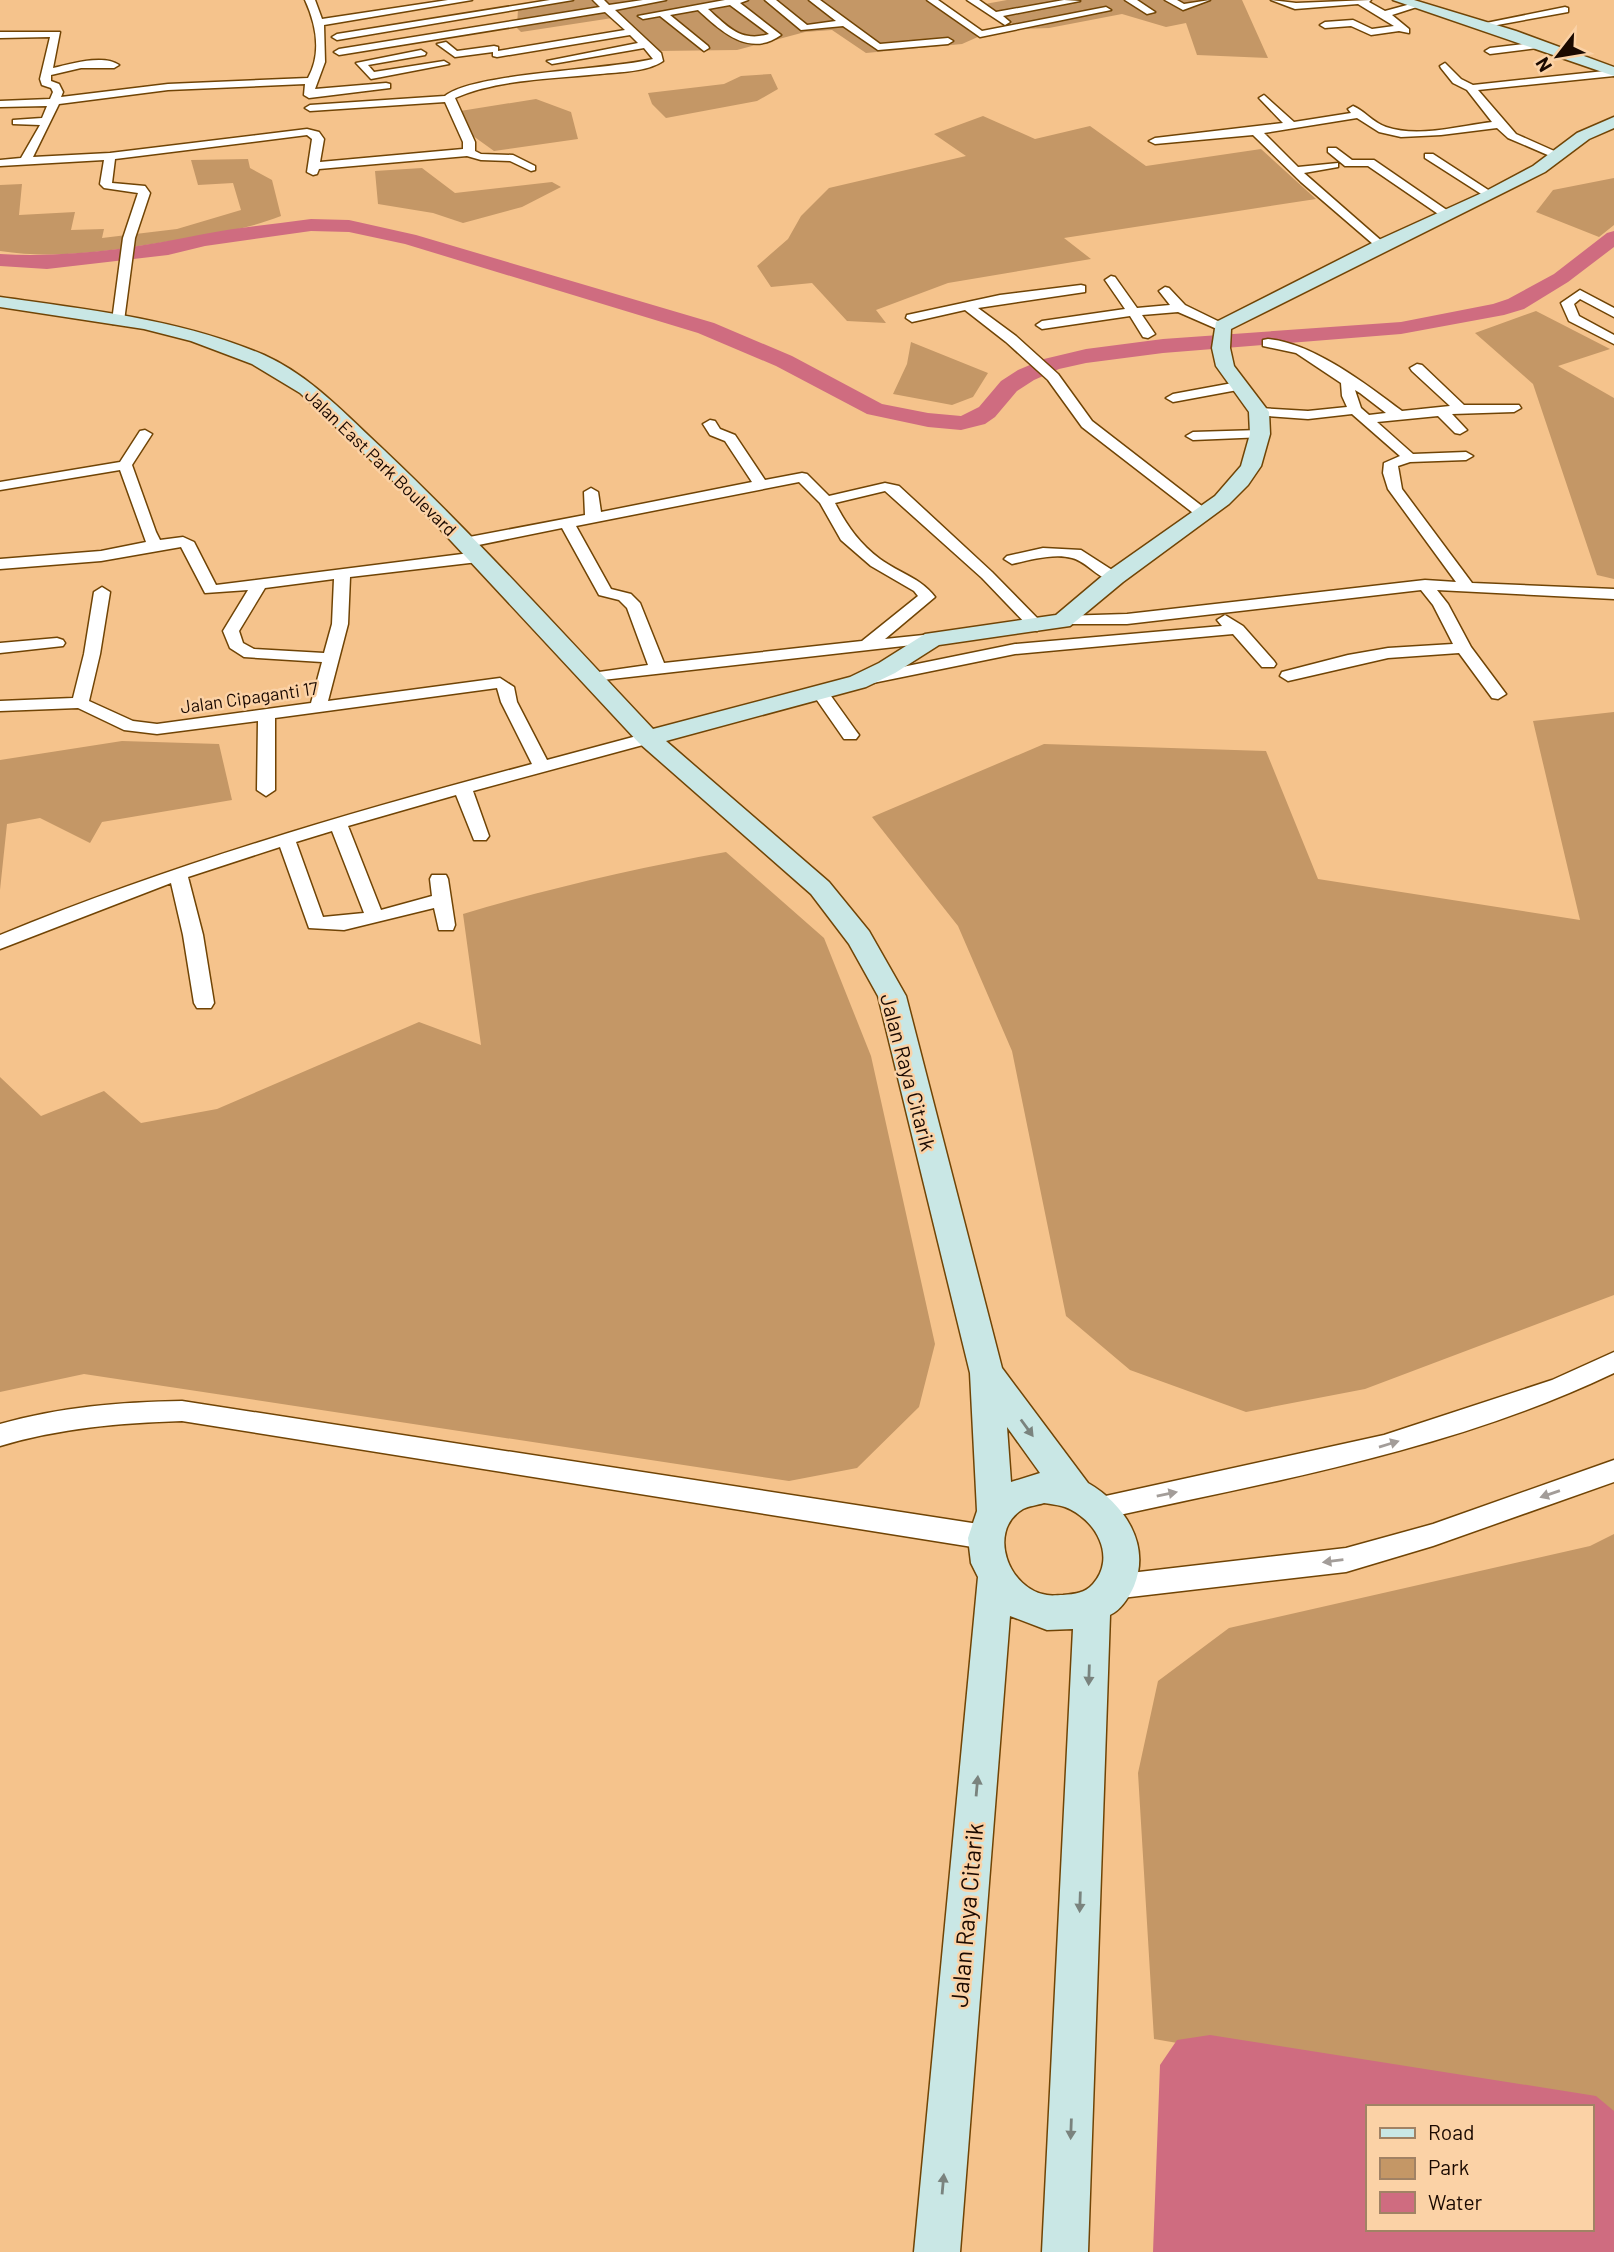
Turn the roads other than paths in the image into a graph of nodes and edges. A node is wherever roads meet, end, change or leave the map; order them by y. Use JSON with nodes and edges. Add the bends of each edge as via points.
{"nodes":[{"id":1,"x":310,"y":0,"type":"edge"},
{"id":2,"x":467,"y":0,"type":"edge"},
{"id":3,"x":568,"y":0,"type":"edge"},
{"id":4,"x":598,"y":0,"type":"edge"},
{"id":5,"x":661,"y":0,"type":"edge"},
{"id":6,"x":770,"y":0,"type":"edge"},
{"id":7,"x":814,"y":0,"type":"edge"},
{"id":8,"x":932,"y":0,"type":"edge"},
{"id":9,"x":997,"y":0,"type":"edge"},
{"id":10,"x":1082,"y":0,"type":"edge"},
{"id":11,"x":1089,"y":0,"type":"edge"},
{"id":12,"x":1130,"y":0,"type":"edge"},
{"id":13,"x":1170,"y":0,"type":"edge"},
{"id":14,"x":1205,"y":0,"type":"edge"},
{"id":15,"x":1276,"y":0,"type":"edge"},
{"id":16,"x":1399,"y":0,"type":"edge"},
{"id":17,"x":738,"y":1,"type":"edge"},
{"id":18,"x":1363,"y":1,"type":"edge"},
{"id":19,"x":377,"y":2,"type":"dead end"},
{"id":20,"x":451,"y":2,"type":"junction"},
{"id":21,"x":974,"y":2,"type":"edge"},
{"id":22,"x":1418,"y":5,"type":"junction"},
{"id":23,"x":700,"y":7,"type":"junction"},
{"id":24,"x":607,"y":9,"type":"junction"},
{"id":25,"x":1565,"y":10,"type":"dead end"},
{"id":26,"x":386,"y":12,"type":"junction"},
{"id":27,"x":1150,"y":12,"type":"dead end"},
{"id":28,"x":1380,"y":12,"type":"junction"},
{"id":29,"x":662,"y":13,"type":"junction"},
{"id":30,"x":1349,"y":14,"type":"dead end"},
{"id":31,"x":994,"y":15,"type":"junction"},
{"id":32,"x":332,"y":16,"type":"junction"},
{"id":33,"x":464,"y":16,"type":"junction"},
{"id":34,"x":619,"y":20,"type":"junction"},
{"id":35,"x":317,"y":23,"type":"junction"},
{"id":36,"x":602,"y":23,"type":"dead end"},
{"id":37,"x":844,"y":23,"type":"junction"},
{"id":38,"x":1481,"y":25,"type":"junction"},
{"id":39,"x":1325,"y":26,"type":"dead end"},
{"id":40,"x":1013,"y":27,"type":"junction"},
{"id":41,"x":476,"y":29,"type":"junction"},
{"id":42,"x":632,"y":32,"type":"junction"},
{"id":43,"x":0,"y":35,"type":"edge"},
{"id":44,"x":337,"y":37,"type":"junction"},
{"id":45,"x":501,"y":40,"type":"dead end"},
{"id":46,"x":948,"y":41,"type":"dead end"},
{"id":47,"x":645,"y":45,"type":"junction"},
{"id":48,"x":1541,"y":45,"type":"junction"},
{"id":49,"x":704,"y":48,"type":"dead end"},
{"id":50,"x":1490,"y":51,"type":"dead end"},
{"id":51,"x":339,"y":52,"type":"junction"},
{"id":52,"x":494,"y":52,"type":"junction"},
{"id":53,"x":552,"y":61,"type":"dead end"},
{"id":54,"x":361,"y":63,"type":"junction"},
{"id":55,"x":444,"y":64,"type":"dead end"},
{"id":56,"x":114,"y":65,"type":"dead end"},
{"id":57,"x":1445,"y":66,"type":"dead end"},
{"id":58,"x":1504,"y":71,"type":"dead end"},
{"id":59,"x":46,"y":73,"type":"junction"},
{"id":60,"x":1614,"y":73,"type":"edge"},
{"id":61,"x":572,"y":74,"type":"junction"},
{"id":62,"x":309,"y":81,"type":"junction"},
{"id":63,"x":140,"y":83,"type":"dead end"},
{"id":64,"x":1516,"y":83,"type":"junction"},
{"id":65,"x":577,"y":85,"type":"dead end"},
{"id":66,"x":386,"y":86,"type":"dead end"},
{"id":67,"x":1471,"y":89,"type":"junction"},
{"id":68,"x":309,"y":93,"type":"junction"},
{"id":69,"x":56,"y":97,"type":"junction"},
{"id":70,"x":1264,"y":98,"type":"dead end"},
{"id":71,"x":449,"y":99,"type":"junction"},
{"id":72,"x":0,"y":104,"type":"edge"},
{"id":73,"x":310,"y":108,"type":"junction"},
{"id":74,"x":47,"y":121,"type":"junction"},
{"id":75,"x":17,"y":122,"type":"dead end"},
{"id":76,"x":1614,"y":122,"type":"edge"},
{"id":77,"x":1290,"y":124,"type":"junction"},
{"id":78,"x":1499,"y":124,"type":"junction"},
{"id":79,"x":1255,"y":131,"type":"junction"},
{"id":80,"x":307,"y":132,"type":"junction"},
{"id":81,"x":1155,"y":141,"type":"dead end"},
{"id":82,"x":173,"y":147,"type":"junction"},
{"id":83,"x":1332,"y":150,"type":"dead end"},
{"id":84,"x":470,"y":152,"type":"junction"},
{"id":85,"x":110,"y":156,"type":"junction"},
{"id":86,"x":1429,"y":156,"type":"dead end"},
{"id":87,"x":1557,"y":156,"type":"junction"},
{"id":88,"x":25,"y":162,"type":"junction"},
{"id":89,"x":0,"y":163,"type":"edge"},
{"id":90,"x":175,"y":164,"type":"dead end"},
{"id":91,"x":1334,"y":164,"type":"dead end"},
{"id":92,"x":531,"y":168,"type":"dead end"},
{"id":93,"x":1295,"y":171,"type":"junction"},
{"id":94,"x":1490,"y":195,"type":"junction"},
{"id":95,"x":1448,"y":215,"type":"junction"},
{"id":96,"x":1380,"y":246,"type":"junction"},
{"id":97,"x":1071,"y":274,"type":"dead end"},
{"id":98,"x":1111,"y":281,"type":"dead end"},
{"id":99,"x":1165,"y":291,"type":"dead end"},
{"id":100,"x":0,"y":302,"type":"edge"},
{"id":101,"x":1092,"y":302,"type":"junction"},
{"id":102,"x":966,"y":305,"type":"junction"},
{"id":103,"x":1181,"y":308,"type":"junction"},
{"id":104,"x":1135,"y":313,"type":"junction"},
{"id":105,"x":1614,"y":313,"type":"edge"},
{"id":106,"x":912,"y":318,"type":"dead end"},
{"id":107,"x":118,"y":321,"type":"junction"},
{"id":108,"x":1042,"y":325,"type":"dead end"},
{"id":109,"x":1148,"y":334,"type":"dead end"},
{"id":110,"x":1221,"y":334,"type":"junction"},
{"id":111,"x":1614,"y":340,"type":"edge"},
{"id":112,"x":1268,"y":343,"type":"dead end"},
{"id":113,"x":1417,"y":368,"type":"dead end"},
{"id":114,"x":1348,"y":380,"type":"junction"},
{"id":115,"x":1238,"y":386,"type":"junction"},
{"id":116,"x":1173,"y":398,"type":"dead end"},
{"id":117,"x":1514,"y":408,"type":"dead end"},
{"id":118,"x":1461,"y":409,"type":"junction"},
{"id":119,"x":1355,"y":410,"type":"junction"},
{"id":120,"x":1442,"y":412,"type":"junction"},
{"id":121,"x":1399,"y":416,"type":"junction"},
{"id":122,"x":1368,"y":419,"type":"junction"},
{"id":123,"x":1260,"y":423,"type":"junction"},
{"id":124,"x":710,"y":424,"type":"dead end"},
{"id":125,"x":1460,"y":430,"type":"dead end"},
{"id":126,"x":145,"y":434,"type":"dead end"},
{"id":127,"x":1193,"y":436,"type":"dead end"},
{"id":128,"x":1466,"y":456,"type":"dead end"},
{"id":129,"x":1410,"y":458,"type":"junction"},
{"id":130,"x":125,"y":465,"type":"junction"},
{"id":131,"x":760,"y":484,"type":"junction"},
{"id":132,"x":0,"y":486,"type":"edge"},
{"id":133,"x":591,"y":492,"type":"dead end"},
{"id":134,"x":826,"y":501,"type":"junction"},
{"id":135,"x":551,"y":509,"type":"dead end"},
{"id":136,"x":1202,"y":513,"type":"junction"},
{"id":137,"x":592,"y":517,"type":"junction"},
{"id":138,"x":562,"y":524,"type":"junction"},
{"id":139,"x":155,"y":545,"type":"junction"},
{"id":140,"x":471,"y":550,"type":"junction"},
{"id":141,"x":1012,"y":559,"type":"dead end"},
{"id":142,"x":0,"y":564,"type":"edge"},
{"id":143,"x":342,"y":575,"type":"junction"},
{"id":144,"x":1115,"y":577,"type":"junction"},
{"id":145,"x":258,"y":586,"type":"junction"},
{"id":146,"x":1466,"y":586,"type":"junction"},
{"id":147,"x":102,"y":592,"type":"dead end"},
{"id":148,"x":1432,"y":594,"type":"junction"},
{"id":149,"x":1614,"y":594,"type":"edge"},
{"id":150,"x":1224,"y":618,"type":"junction"},
{"id":151,"x":1062,"y":621,"type":"junction"},
{"id":152,"x":1037,"y":626,"type":"junction"},
{"id":153,"x":57,"y":643,"type":"dead end"},
{"id":154,"x":925,"y":644,"type":"junction"},
{"id":155,"x":868,"y":645,"type":"junction"},
{"id":156,"x":0,"y":648,"type":"edge"},
{"id":157,"x":1463,"y":648,"type":"junction"},
{"id":158,"x":330,"y":658,"type":"junction"},
{"id":159,"x":1268,"y":664,"type":"dead end"},
{"id":160,"x":658,"y":668,"type":"junction"},
{"id":161,"x":878,"y":673,"type":"junction"},
{"id":162,"x":1288,"y":677,"type":"dead end"},
{"id":163,"x":591,"y":678,"type":"junction"},
{"id":164,"x":820,"y":693,"type":"junction"},
{"id":165,"x":1497,"y":694,"type":"dead end"},
{"id":166,"x":80,"y":703,"type":"junction"},
{"id":167,"x":0,"y":706,"type":"edge"},
{"id":168,"x":318,"y":708,"type":"junction"},
{"id":169,"x":267,"y":715,"type":"junction"},
{"id":170,"x":850,"y":734,"type":"dead end"},
{"id":171,"x":648,"y":738,"type":"junction"},
{"id":172,"x":542,"y":767,"type":"junction"},
{"id":173,"x":463,"y":789,"type":"junction"},
{"id":174,"x":266,"y":790,"type":"dead end"},
{"id":175,"x":338,"y":824,"type":"junction"},
{"id":176,"x":480,"y":836,"type":"dead end"},
{"id":177,"x":286,"y":839,"type":"junction"},
{"id":178,"x":178,"y":874,"type":"junction"},
{"id":179,"x":439,"y":878,"type":"dead end"},
{"id":180,"x":443,"y":900,"type":"junction"},
{"id":181,"x":374,"y":916,"type":"junction"},
{"id":182,"x":446,"y":925,"type":"dead end"},
{"id":183,"x":0,"y":942,"type":"edge"},
{"id":184,"x":204,"y":1003,"type":"dead end"},
{"id":185,"x":1614,"y":1362,"type":"edge"},
{"id":186,"x":987,"y":1373,"type":"junction"},
{"id":187,"x":0,"y":1435,"type":"edge"},
{"id":188,"x":1614,"y":1471,"type":"edge"},
{"id":189,"x":1087,"y":1500,"type":"junction"},
{"id":190,"x":990,"y":1524,"type":"junction"},
{"id":191,"x":995,"y":1579,"type":"junction"},
{"id":192,"x":1103,"y":1597,"type":"junction"},
{"id":193,"x":937,"y":2252,"type":"edge"},
{"id":194,"x":1065,"y":2252,"type":"edge"}],
"edges":[{"from":1,"to":35,"type":"street"},
{"from":2,"to":20,"type":"street"},
{"from":3,"to":33,"type":"street"},
{"from":4,"to":24,"type":"street"},
{"from":5,"to":24,"type":"street"},
{"from":6,"to":37,"type":"street","via":[[808,28]]},
{"from":7,"to":37,"type":"street"},
{"from":8,"to":40,"type":"street","via":[[980,34]]},
{"from":9,"to":21,"type":"street"},
{"from":10,"to":31,"type":"street"},
{"from":11,"to":40,"type":"street","via":[[1108,11]]},
{"from":12,"to":27,"type":"street"},
{"from":13,"to":14,"type":"street","via":[[1183,7]]},
{"from":15,"to":18,"type":"street","via":[[1295,6]]},
{"from":16,"to":22,"type":"main road"},
{"from":17,"to":23,"type":"street"},
{"from":17,"to":23,"type":"street","via":[[776,35],[740,41]]},
{"from":18,"to":28,"type":"street"},
{"from":19,"to":26,"type":"street"},
{"from":20,"to":26,"type":"street"},
{"from":20,"to":33,"type":"street"},
{"from":21,"to":31,"type":"street"},
{"from":22,"to":28,"type":"street"},
{"from":22,"to":38,"type":"main road"},
{"from":23,"to":29,"type":"street"},
{"from":24,"to":34,"type":"street"},
{"from":24,"to":41,"type":"street"},
{"from":25,"to":38,"type":"street"},
{"from":26,"to":32,"type":"street"},
{"from":28,"to":30,"type":"street"},
{"from":28,"to":39,"type":"street","via":[[1402,29],[1370,32],[1353,23]]},
{"from":29,"to":34,"type":"street"},
{"from":29,"to":49,"type":"street"},
{"from":31,"to":40,"type":"street"},
{"from":32,"to":35,"type":"street"},
{"from":32,"to":44,"type":"street"},
{"from":33,"to":41,"type":"street"},
{"from":33,"to":44,"type":"street"},
{"from":34,"to":36,"type":"street"},
{"from":34,"to":42,"type":"street"},
{"from":35,"to":62,"type":"street","via":[[320,58]]},
{"from":37,"to":46,"type":"street","via":[[878,47]]},
{"from":38,"to":48,"type":"main road"},
{"from":41,"to":51,"type":"street"},
{"from":41,"to":52,"type":"street"},
{"from":42,"to":47,"type":"street"},
{"from":42,"to":52,"type":"street"},
{"from":43,"to":59,"type":"street","via":[[56,34]]},
{"from":44,"to":51,"type":"street"},
{"from":45,"to":52,"type":"street"},
{"from":47,"to":53,"type":"street"},
{"from":47,"to":61,"type":"street","via":[[657,55],[655,63]]},
{"from":48,"to":50,"type":"street"},
{"from":48,"to":60,"type":"main road"},
{"from":51,"to":54,"type":"street","via":[[341,58]]},
{"from":52,"to":54,"type":"street","via":[[455,54],[445,46]]},
{"from":54,"to":55,"type":"street","via":[[370,76]]},
{"from":56,"to":59,"type":"street","via":[[81,65]]},
{"from":57,"to":67,"type":"street"},
{"from":58,"to":64,"type":"street"},
{"from":59,"to":69,"type":"street","via":[[46,83],[55,86]]},
{"from":60,"to":64,"type":"street"},
{"from":61,"to":65,"type":"street"},
{"from":61,"to":71,"type":"street","via":[[464,90]]},
{"from":62,"to":68,"type":"street"},
{"from":62,"to":69,"type":"street"},
{"from":63,"to":69,"type":"street","via":[[80,87]]},
{"from":64,"to":67,"type":"street"},
{"from":66,"to":68,"type":"street"},
{"from":67,"to":78,"type":"street"},
{"from":68,"to":73,"type":"street"},
{"from":69,"to":72,"type":"street"},
{"from":69,"to":74,"type":"street"},
{"from":70,"to":77,"type":"street"},
{"from":71,"to":73,"type":"street"},
{"from":71,"to":84,"type":"street"},
{"from":73,"to":80,"type":"street"},
{"from":74,"to":75,"type":"street"},
{"from":74,"to":88,"type":"street"},
{"from":76,"to":87,"type":"main road","via":[[1583,136]]},
{"from":77,"to":78,"type":"street","via":[[1355,112],[1387,132]]},
{"from":77,"to":79,"type":"street"},
{"from":78,"to":87,"type":"street","via":[[1526,144]]},
{"from":79,"to":81,"type":"street"},
{"from":79,"to":93,"type":"street","via":[[1272,143]]},
{"from":80,"to":82,"type":"street"},
{"from":80,"to":84,"type":"street","via":[[318,139],[313,169]]},
{"from":82,"to":85,"type":"street"},
{"from":82,"to":90,"type":"street"},
{"from":83,"to":95,"type":"street","via":[[1349,164],[1371,162]]},
{"from":84,"to":92,"type":"street","via":[[476,157],[514,157]]},
{"from":85,"to":88,"type":"street"},
{"from":85,"to":107,"type":"street","via":[[106,184],[141,188],[144,193],[127,252]]},
{"from":86,"to":94,"type":"street"},
{"from":87,"to":94,"type":"main road"},
{"from":88,"to":89,"type":"street"},
{"from":91,"to":93,"type":"street"},
{"from":93,"to":96,"type":"street"},
{"from":94,"to":95,"type":"main road"},
{"from":95,"to":96,"type":"main road"},
{"from":96,"to":110,"type":"main road"},
{"from":97,"to":101,"type":"street"},
{"from":98,"to":104,"type":"street"},
{"from":99,"to":103,"type":"street"},
{"from":100,"to":107,"type":"main road","name":"Jalan East Park Boulevard"},
{"from":101,"to":102,"type":"street"},
{"from":101,"to":104,"type":"street"},
{"from":101,"to":108,"type":"street"},
{"from":102,"to":106,"type":"street"},
{"from":102,"to":136,"type":"street","via":[[1053,377],[1087,424]]},
{"from":103,"to":104,"type":"street"},
{"from":103,"to":110,"type":"street"},
{"from":104,"to":109,"type":"street"},
{"from":105,"to":111,"type":"street","via":[[1580,294],[1567,303],[1574,318]]},
{"from":107,"to":140,"type":"main road","name":"Jalan East Park Boulevard","via":[[229,347],[284,373],[347,426]]},
{"from":110,"to":115,"type":"main road","via":[[1225,366]]},
{"from":112,"to":114,"type":"street","via":[[1298,349]]},
{"from":113,"to":118,"type":"street"},
{"from":114,"to":119,"type":"street"},
{"from":114,"to":121,"type":"street"},
{"from":115,"to":116,"type":"street"},
{"from":115,"to":123,"type":"main road"},
{"from":117,"to":118,"type":"street"},
{"from":118,"to":120,"type":"street"},
{"from":119,"to":122,"type":"street"},
{"from":119,"to":123,"type":"street"},
{"from":120,"to":121,"type":"street"},
{"from":120,"to":125,"type":"street"},
{"from":121,"to":122,"type":"street"},
{"from":122,"to":129,"type":"street"},
{"from":123,"to":127,"type":"street"},
{"from":123,"to":136,"type":"main road","via":[[1251,466],[1222,500]]},
{"from":124,"to":131,"type":"street","via":[[715,432],[730,438]]},
{"from":126,"to":130,"type":"street"},
{"from":128,"to":129,"type":"street"},
{"from":129,"to":146,"type":"street","via":[[1391,463],[1395,489]]},
{"from":130,"to":132,"type":"street"},
{"from":130,"to":139,"type":"street"},
{"from":131,"to":134,"type":"street","via":[[802,477]]},
{"from":131,"to":137,"type":"street"},
{"from":133,"to":137,"type":"street"},
{"from":134,"to":152,"type":"street","via":[[885,487],[894,489]]},
{"from":134,"to":155,"type":"street","via":[[846,537],[927,597]]},
{"from":135,"to":138,"type":"street"},
{"from":136,"to":144,"type":"main road"},
{"from":137,"to":138,"type":"street"},
{"from":138,"to":140,"type":"street"},
{"from":138,"to":160,"type":"street","via":[[606,592],[625,597],[634,606]]},
{"from":139,"to":142,"type":"street","via":[[101,556]]},
{"from":139,"to":145,"type":"street","via":[[189,545],[211,590]]},
{"from":140,"to":143,"type":"street"},
{"from":140,"to":163,"type":"main road","name":"Jalan East Park Boulevard"},
{"from":141,"to":144,"type":"street","via":[[1076,553]]},
{"from":143,"to":145,"type":"street"},
{"from":143,"to":158,"type":"street","via":[[340,624]]},
{"from":144,"to":151,"type":"main road"},
{"from":145,"to":158,"type":"street","via":[[231,631],[236,645],[250,654]]},
{"from":146,"to":148,"type":"street"},
{"from":146,"to":149,"type":"street"},
{"from":147,"to":166,"type":"street"},
{"from":148,"to":150,"type":"street"},
{"from":148,"to":157,"type":"street"},
{"from":150,"to":151,"type":"street"},
{"from":150,"to":159,"type":"street"},
{"from":150,"to":161,"type":"street"},
{"from":151,"to":152,"type":"main road"},
{"from":152,"to":154,"type":"main road"},
{"from":153,"to":156,"type":"street"},
{"from":154,"to":155,"type":"street"},
{"from":154,"to":161,"type":"main road"},
{"from":155,"to":160,"type":"street"},
{"from":157,"to":162,"type":"street","via":[[1388,653]]},
{"from":157,"to":165,"type":"street"},
{"from":158,"to":168,"type":"street"},
{"from":160,"to":163,"type":"street"},
{"from":161,"to":164,"type":"main road"},
{"from":163,"to":171,"type":"main road","name":"Jalan East Park Boulevard"},
{"from":164,"to":170,"type":"street"},
{"from":164,"to":171,"type":"main road"},
{"from":166,"to":167,"type":"street","name":"Jalan Cipaganti 17"},
{"from":166,"to":169,"type":"street","name":"Jalan Cipaganti 17","via":[[130,726],[157,729]]},
{"from":168,"to":169,"type":"street","name":"Jalan Cipaganti 17"},
{"from":168,"to":172,"type":"street","name":"Jalan Cipaganti 17","via":[[500,683]]},
{"from":169,"to":174,"type":"street"},
{"from":171,"to":172,"type":"street"},
{"from":171,"to":186,"type":"main road","name":"Jalan Raya Citarik","via":[[820,888],[859,938],[892,996]]},
{"from":172,"to":173,"type":"street"},
{"from":173,"to":175,"type":"street"},
{"from":173,"to":176,"type":"street"},
{"from":175,"to":177,"type":"street"},
{"from":175,"to":181,"type":"street"},
{"from":177,"to":178,"type":"street"},
{"from":177,"to":181,"type":"street","via":[[316,923],[335,925]]},
{"from":178,"to":183,"type":"street","via":[[70,911]]},
{"from":178,"to":184,"type":"street"},
{"from":179,"to":180,"type":"street"},
{"from":180,"to":181,"type":"street"},
{"from":180,"to":182,"type":"street"},
{"from":189,"to":185,"type":"street","one_way":true,"via":[[1384,1446],[1559,1388]]},
{"from":186,"to":189,"type":"main road","name":"Jalan Raya Citarik","one_way":true},
{"from":186,"to":190,"type":"main road","name":"Jalan Raya Citarik"},
{"from":187,"to":190,"type":"street","via":[[107,1412],[182,1411]]},
{"from":188,"to":192,"type":"street","one_way":true,"via":[[1433,1535],[1346,1560]]},
{"from":189,"to":190,"type":"main road","via":[[1059,1488],[1030,1489],[1016,1494]]},
{"from":189,"to":192,"type":"main road","via":[[1110,1520],[1122,1547],[1119,1574]]},
{"from":190,"to":191,"type":"main road","via":[[985,1551]]},
{"from":191,"to":192,"type":"main road","via":[[1017,1601],[1039,1611],[1062,1614]]},
{"from":193,"to":191,"type":"main road","name":"Jalan Raya Citarik","one_way":true},
{"from":192,"to":194,"type":"main road","one_way":true}]}
